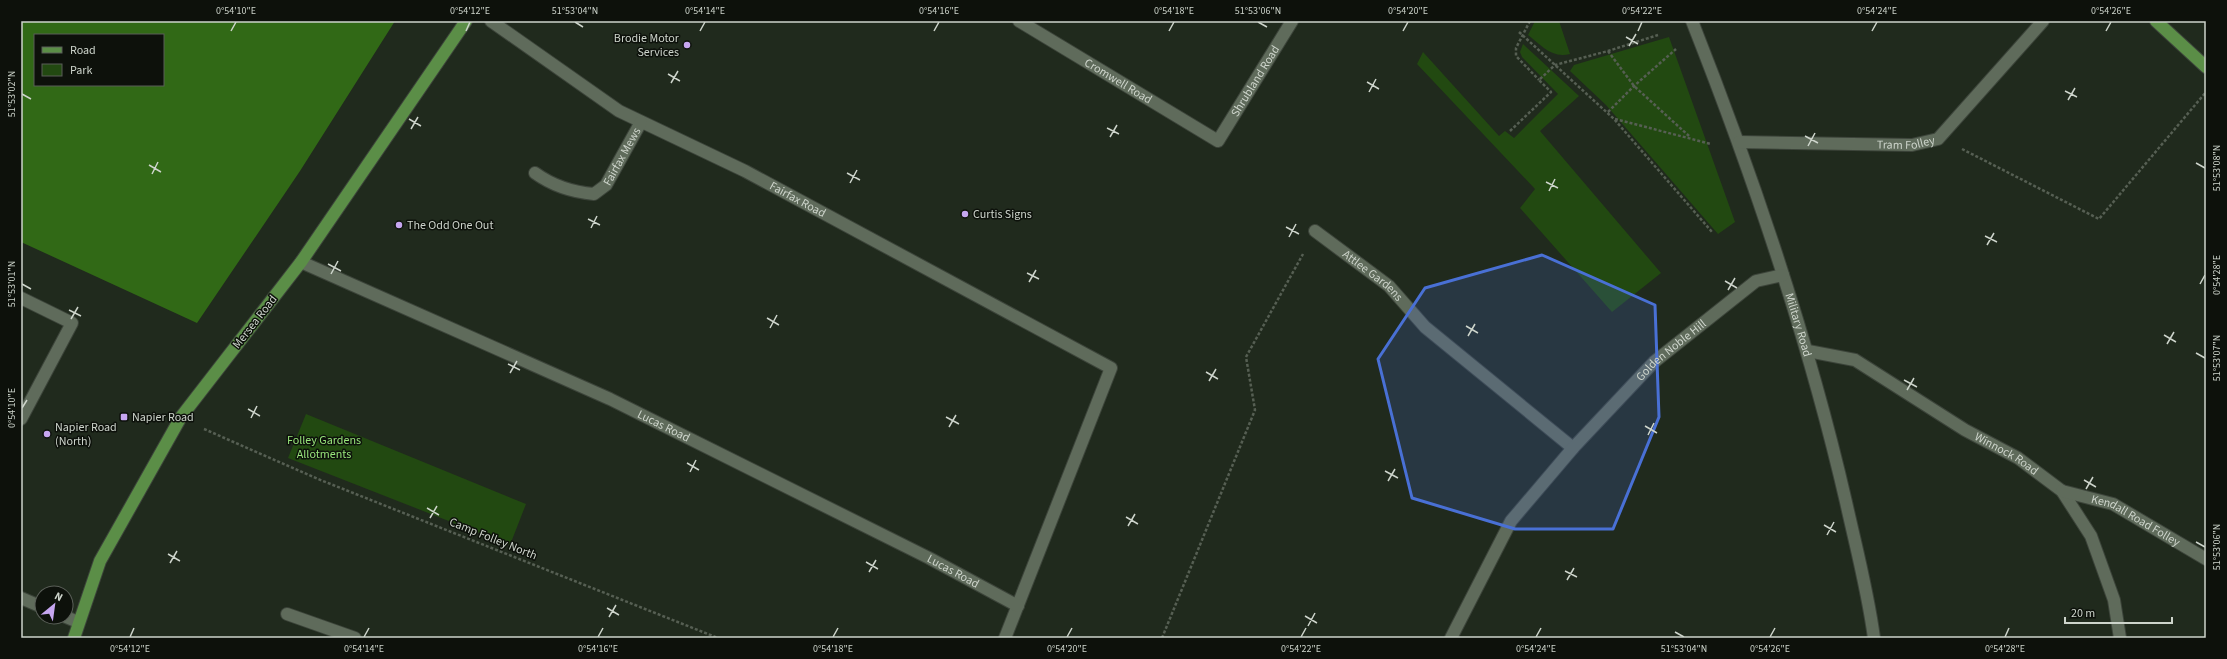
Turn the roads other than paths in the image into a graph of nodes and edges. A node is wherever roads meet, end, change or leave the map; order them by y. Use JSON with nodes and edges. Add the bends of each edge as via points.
{"nodes":[{"id":1,"x":466,"y":21,"type":"edge"},
{"id":2,"x":491,"y":21,"type":"edge"},
{"id":3,"x":1019,"y":21,"type":"edge"},
{"id":4,"x":1292,"y":21,"type":"edge"},
{"id":5,"x":1692,"y":21,"type":"edge"},
{"id":6,"x":2043,"y":21,"type":"edge"},
{"id":7,"x":2156,"y":21,"type":"edge"},
{"id":8,"x":2206,"y":67,"type":"edge"},
{"id":9,"x":641,"y":122,"type":"junction"},
{"id":10,"x":1218,"y":140,"type":"joint"},
{"id":11,"x":1739,"y":142,"type":"junction"},
{"id":12,"x":535,"y":173,"type":"dead end"},
{"id":13,"x":1316,"y":231,"type":"road end"},
{"id":14,"x":301,"y":262,"type":"junction"},
{"id":15,"x":1783,"y":275,"type":"junction"},
{"id":16,"x":21,"y":298,"type":"edge"},
{"id":17,"x":1808,"y":351,"type":"junction"},
{"id":18,"x":21,"y":419,"type":"edge"},
{"id":19,"x":1573,"y":448,"type":"junction"},
{"id":20,"x":2062,"y":491,"type":"junction"},
{"id":21,"x":2206,"y":559,"type":"edge"},
{"id":22,"x":21,"y":598,"type":"edge"},
{"id":23,"x":34,"y":604,"type":"edge"},
{"id":24,"x":1018,"y":606,"type":"junction"},
{"id":25,"x":287,"y":614,"type":"dead end"},
{"id":26,"x":74,"y":620,"type":"edge"},
{"id":27,"x":78,"y":622,"type":"junction"},
{"id":28,"x":74,"y":638,"type":"edge"},
{"id":29,"x":355,"y":638,"type":"edge"},
{"id":30,"x":1005,"y":638,"type":"edge"},
{"id":31,"x":1452,"y":638,"type":"edge"},
{"id":32,"x":1874,"y":638,"type":"edge"},
{"id":33,"x":2120,"y":638,"type":"edge"}],
"edges":[{"from":1,"to":14,"type":"main road","name":"Mersea Road"},
{"from":2,"to":9,"type":"street","name":"Fairfax Road","via":[[619,111]]},
{"from":3,"to":10,"type":"street","name":"Cromwell Road"},
{"from":4,"to":10,"type":"street","name":"Shrubland Road"},
{"from":5,"to":11,"type":"street","name":"Military Road"},
{"from":6,"to":11,"type":"street","name":"Tram Folley","via":[[1938,138],[1912,144]]},
{"from":7,"to":8,"type":"main road"},
{"from":9,"to":12,"type":"street","name":"Fairfax Mews","via":[[606,185],[594,194],[573,192],[556,186]]},
{"from":9,"to":24,"type":"street","name":"Fairfax Road","via":[[745,171],[1111,368]]},
{"from":11,"to":15,"type":"street","name":"Military Road"},
{"from":13,"to":19,"type":"street","name":"Attlee Gardens","via":[[1389,286],[1425,327]]},
{"from":14,"to":24,"type":"street","name":"Lucas Road","via":[[610,399],[929,558]]},
{"from":14,"to":27,"type":"main road","name":"Mersea Road","via":[[181,417],[100,561]]},
{"from":15,"to":17,"type":"street","name":"Military Road"},
{"from":15,"to":19,"type":"street","name":"Golden Noble Hill","via":[[1756,280],[1654,362]]},
{"from":16,"to":18,"type":"street","via":[[72,323]]},
{"from":17,"to":20,"type":"street","name":"Winnock Road","via":[[1855,360],[1965,430],[2018,458]]},
{"from":17,"to":32,"type":"street","name":"Military Road","via":[[1834,449],[1870,606]]},
{"from":19,"to":31,"type":"street","name":"Golden Noble Hill","via":[[1511,521]]},
{"from":20,"to":21,"type":"street","name":"Kendall Road Folley","via":[[2113,504]]},
{"from":20,"to":33,"type":"street","name":"Winnock Road","via":[[2091,536],[2114,600]]},
{"from":22,"to":23,"type":"street"},
{"from":24,"to":30,"type":"street"},
{"from":25,"to":29,"type":"street"},
{"from":26,"to":27,"type":"street"},
{"from":27,"to":28,"type":"main road","name":"Mersea Road"}]}
